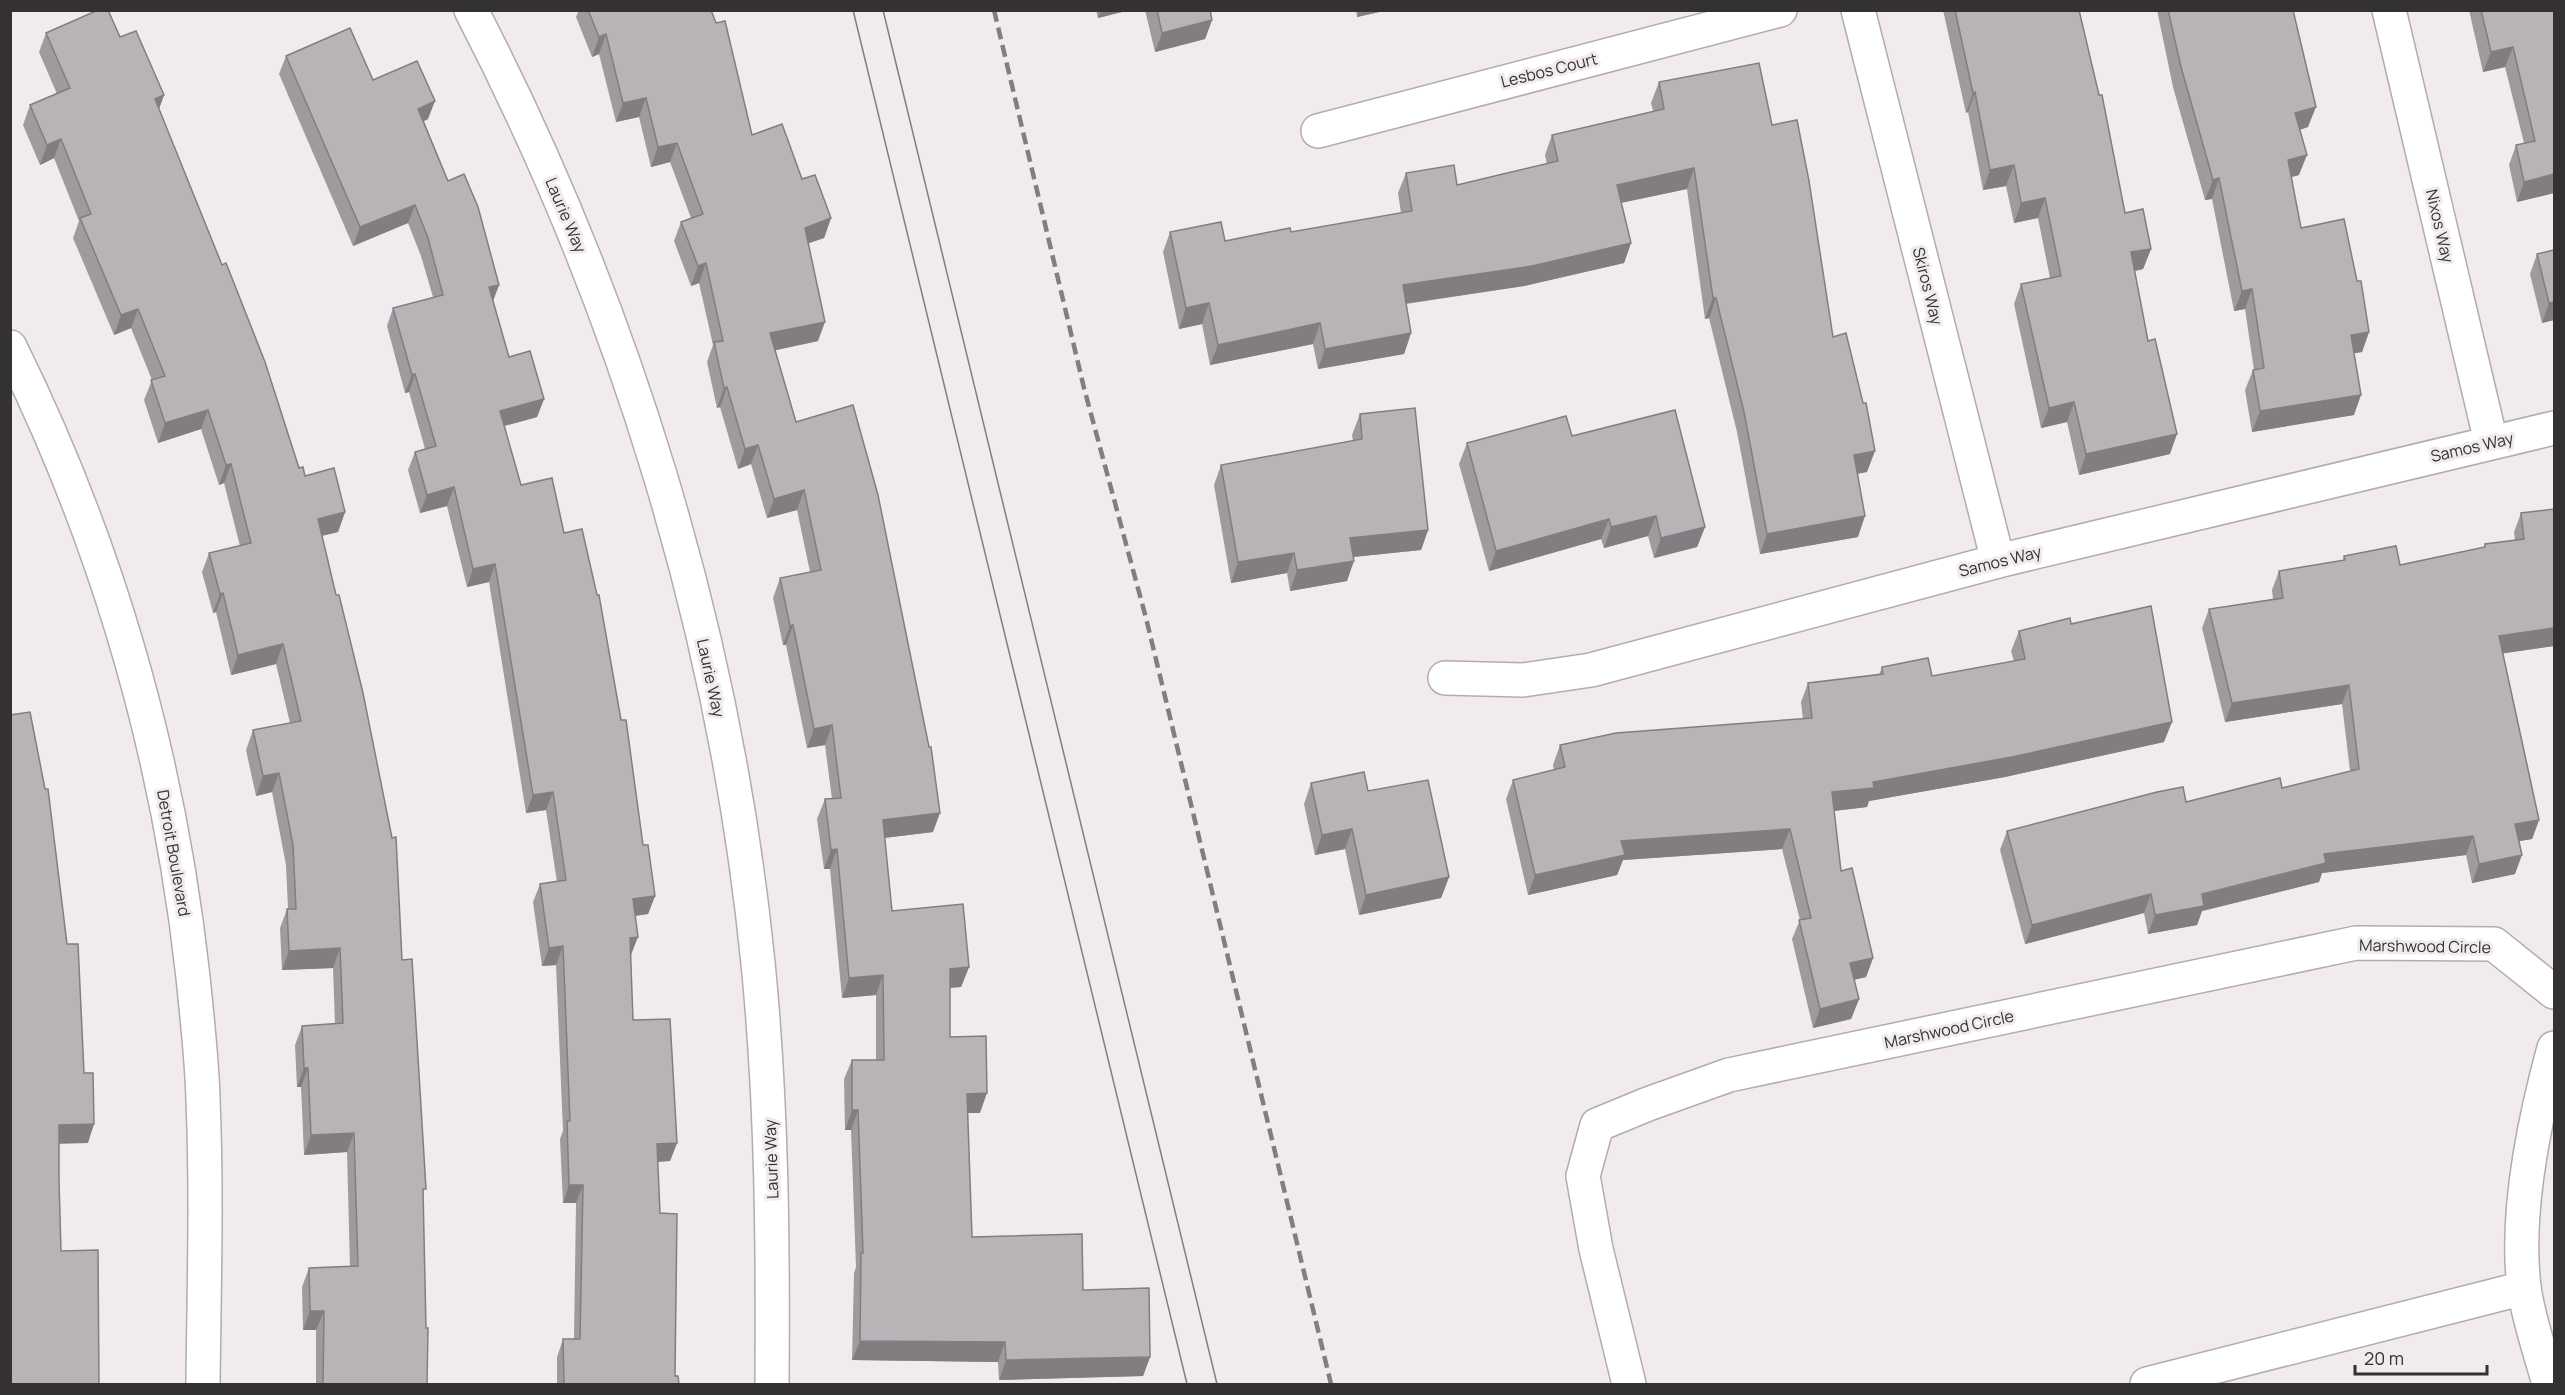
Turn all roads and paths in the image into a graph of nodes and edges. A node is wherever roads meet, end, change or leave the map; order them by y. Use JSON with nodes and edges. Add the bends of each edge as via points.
{"nodes":[{"id":1,"x":471,"y":10,"type":"edge"},
{"id":2,"x":1780,"y":10,"type":"edge"},
{"id":3,"x":1858,"y":10,"type":"edge"},
{"id":4,"x":2389,"y":10,"type":"edge"},
{"id":5,"x":1317,"y":131,"type":"dead end"},
{"id":6,"x":10,"y":347,"type":"edge"},
{"id":7,"x":2554,"y":428,"type":"edge"},
{"id":8,"x":2491,"y":442,"type":"junction"},
{"id":9,"x":1998,"y":561,"type":"junction"},
{"id":10,"x":1445,"y":678,"type":"dead end"},
{"id":11,"x":2554,"y":992,"type":"edge"},
{"id":12,"x":2554,"y":1048,"type":"edge"},
{"id":13,"x":2524,"y":1288,"type":"junction"},
{"id":14,"x":203,"y":1384,"type":"edge"},
{"id":15,"x":772,"y":1384,"type":"edge"},
{"id":16,"x":1629,"y":1384,"type":"edge"},
{"id":17,"x":2147,"y":1384,"type":"edge"},
{"id":18,"x":2549,"y":1384,"type":"edge"}],
"edges":[{"from":1,"to":15,"type":"street","name":"Laurie Way","via":[[576,236],[640,412],[680,547],[713,684],[740,823],[758,962],[769,1103]]},
{"from":2,"to":5,"type":"street","name":"Lesbos Court"},
{"from":3,"to":9,"type":"street","name":"Skiros Way"},
{"from":4,"to":8,"type":"street","name":"Nixos Way"},
{"from":6,"to":14,"type":"street","name":"Detroit Boulevard","via":[[36,398],[86,520],[128,645],[153,740],[182,891],[203,1099]]},
{"from":7,"to":8,"type":"street","name":"Samos Way"},
{"from":8,"to":9,"type":"street","name":"Samos Way"},
{"from":9,"to":10,"type":"street","name":"Samos Way","via":[[1591,670],[1523,680]]},
{"from":11,"to":16,"type":"street","name":"Marshwood Circle","via":[[2494,944],[2356,943],[1729,1075],[1597,1125],[1583,1176],[1596,1249]]},
{"from":12,"to":13,"type":"street","via":[[2537,1111],[2522,1227]]},
{"from":13,"to":17,"type":"street"},
{"from":13,"to":18,"type":"street"}]}
